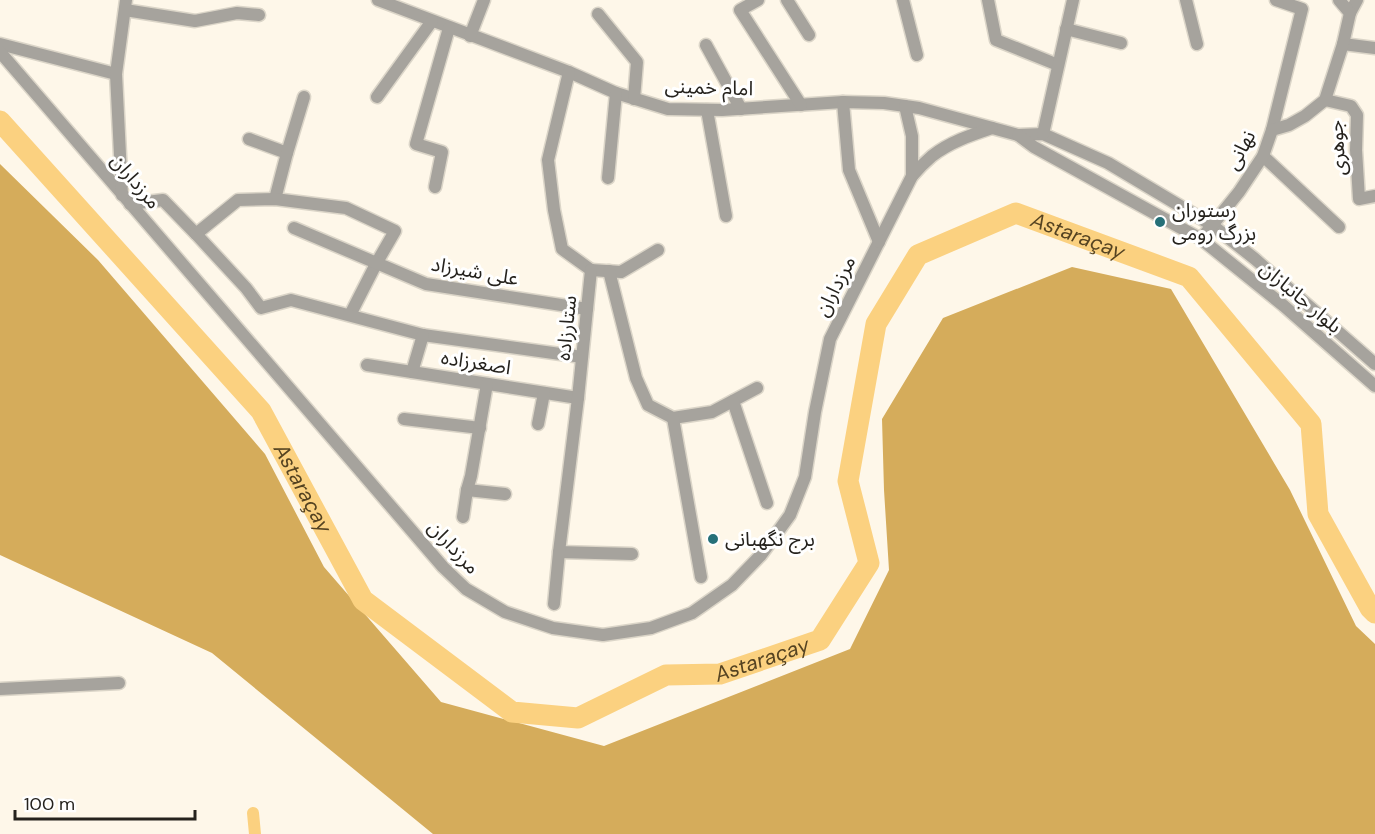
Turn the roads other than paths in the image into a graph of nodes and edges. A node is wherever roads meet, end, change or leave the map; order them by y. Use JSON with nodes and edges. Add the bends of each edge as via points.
{"nodes":[{"id":1,"x":378,"y":0,"type":"edge"},
{"id":2,"x":484,"y":0,"type":"edge"},
{"id":3,"x":758,"y":0,"type":"edge"},
{"id":4,"x":787,"y":0,"type":"edge"},
{"id":5,"x":903,"y":0,"type":"edge"},
{"id":6,"x":988,"y":0,"type":"edge"},
{"id":7,"x":1072,"y":0,"type":"edge"},
{"id":8,"x":1186,"y":0,"type":"edge"},
{"id":9,"x":1276,"y":0,"type":"edge"},
{"id":10,"x":1339,"y":0,"type":"edge"},
{"id":11,"x":1357,"y":0,"type":"edge"},
{"id":12,"x":125,"y":5,"type":"edge"},
{"id":13,"x":598,"y":14,"type":"dead end"},
{"id":14,"x":1350,"y":14,"type":"junction"},
{"id":15,"x":259,"y":15,"type":"dead end"},
{"id":16,"x":432,"y":21,"type":"junction"},
{"id":17,"x":449,"y":28,"type":"junction"},
{"id":18,"x":1066,"y":29,"type":"junction"},
{"id":19,"x":809,"y":35,"type":"dead end"},
{"id":20,"x":470,"y":36,"type":"junction"},
{"id":21,"x":1121,"y":43,"type":"dead end"},
{"id":22,"x":0,"y":44,"type":"edge"},
{"id":23,"x":1197,"y":44,"type":"dead end"},
{"id":24,"x":1343,"y":44,"type":"junction"},
{"id":25,"x":706,"y":45,"type":"dead end"},
{"id":26,"x":1375,"y":48,"type":"edge"},
{"id":27,"x":0,"y":52,"type":"edge"},
{"id":28,"x":917,"y":55,"type":"dead end"},
{"id":29,"x":1058,"y":65,"type":"junction"},
{"id":30,"x":569,"y":72,"type":"junction"},
{"id":31,"x":116,"y":74,"type":"junction"},
{"id":32,"x":616,"y":93,"type":"junction"},
{"id":33,"x":304,"y":97,"type":"dead end"},
{"id":34,"x":378,"y":97,"type":"dead end"},
{"id":35,"x":634,"y":99,"type":"junction"},
{"id":36,"x":1325,"y":100,"type":"junction"},
{"id":37,"x":843,"y":102,"type":"junction"},
{"id":38,"x":801,"y":105,"type":"junction"},
{"id":39,"x":905,"y":106,"type":"junction"},
{"id":40,"x":741,"y":109,"type":"junction"},
{"id":41,"x":707,"y":110,"type":"junction"},
{"id":42,"x":992,"y":128,"type":"junction"},
{"id":43,"x":1272,"y":130,"type":"junction"},
{"id":44,"x":1043,"y":134,"type":"junction"},
{"id":45,"x":1018,"y":135,"type":"junction"},
{"id":46,"x":249,"y":139,"type":"dead end"},
{"id":47,"x":287,"y":153,"type":"junction"},
{"id":48,"x":1263,"y":156,"type":"junction"},
{"id":49,"x":912,"y":176,"type":"junction"},
{"id":50,"x":608,"y":178,"type":"dead end"},
{"id":51,"x":435,"y":187,"type":"dead end"},
{"id":52,"x":1375,"y":196,"type":"edge"},
{"id":53,"x":126,"y":199,"type":"junction"},
{"id":54,"x":275,"y":199,"type":"junction"},
{"id":55,"x":726,"y":216,"type":"dead end"},
{"id":56,"x":1212,"y":225,"type":"junction"},
{"id":57,"x":1339,"y":227,"type":"dead end"},
{"id":58,"x":294,"y":228,"type":"dead end"},
{"id":59,"x":196,"y":234,"type":"junction"},
{"id":60,"x":1201,"y":239,"type":"junction"},
{"id":61,"x":879,"y":242,"type":"junction"},
{"id":62,"x":658,"y":250,"type":"dead end"},
{"id":63,"x":376,"y":264,"type":"junction"},
{"id":64,"x":591,"y":270,"type":"junction"},
{"id":65,"x":609,"y":271,"type":"junction"},
{"id":66,"x":587,"y":309,"type":"junction"},
{"id":67,"x":350,"y":315,"type":"junction"},
{"id":68,"x":423,"y":335,"type":"junction"},
{"id":69,"x":582,"y":357,"type":"junction"},
{"id":70,"x":1375,"y":364,"type":"edge"},
{"id":71,"x":367,"y":365,"type":"dead end"},
{"id":72,"x":412,"y":372,"type":"junction"},
{"id":73,"x":487,"y":384,"type":"junction"},
{"id":74,"x":1375,"y":386,"type":"edge"},
{"id":75,"x":757,"y":388,"type":"dead end"},
{"id":76,"x":544,"y":393,"type":"junction"},
{"id":77,"x":578,"y":398,"type":"junction"},
{"id":78,"x":733,"y":401,"type":"junction"},
{"id":79,"x":404,"y":418,"type":"dead end"},
{"id":80,"x":673,"y":418,"type":"junction"},
{"id":81,"x":538,"y":424,"type":"dead end"},
{"id":82,"x":480,"y":428,"type":"junction"},
{"id":83,"x":467,"y":490,"type":"junction"},
{"id":84,"x":505,"y":494,"type":"dead end"},
{"id":85,"x":766,"y":503,"type":"dead end"},
{"id":86,"x":463,"y":517,"type":"dead end"},
{"id":87,"x":559,"y":552,"type":"junction"},
{"id":88,"x":633,"y":554,"type":"dead end"},
{"id":89,"x":701,"y":577,"type":"dead end"},
{"id":90,"x":554,"y":604,"type":"dead end"},
{"id":91,"x":119,"y":684,"type":"dead end"},
{"id":92,"x":0,"y":689,"type":"edge"}],
"edges":[{"from":1,"to":16,"type":"street","name":"امام خمینی"},
{"from":2,"to":20,"type":"street"},
{"from":3,"to":38,"type":"street","via":[[740,10]]},
{"from":4,"to":19,"type":"street"},
{"from":5,"to":28,"type":"street"},
{"from":6,"to":29,"type":"street","via":[[996,40]]},
{"from":7,"to":18,"type":"street"},
{"from":8,"to":23,"type":"street"},
{"from":9,"to":43,"type":"street","via":[[1302,9]]},
{"from":10,"to":14,"type":"street"},
{"from":11,"to":14,"type":"street"},
{"from":12,"to":15,"type":"street","via":[[195,21],[237,14]]},
{"from":12,"to":31,"type":"street"},
{"from":13,"to":35,"type":"street","via":[[637,62]]},
{"from":14,"to":24,"type":"street"},
{"from":16,"to":17,"type":"street","name":"امام خمینی"},
{"from":16,"to":34,"type":"street"},
{"from":17,"to":20,"type":"street","name":"امام خمینی"},
{"from":17,"to":51,"type":"street","via":[[416,144],[442,152]]},
{"from":18,"to":21,"type":"street"},
{"from":18,"to":29,"type":"street"},
{"from":20,"to":30,"type":"street","name":"امام خمینی"},
{"from":22,"to":31,"type":"street"},
{"from":24,"to":26,"type":"street"},
{"from":24,"to":36,"type":"street"},
{"from":25,"to":40,"type":"street"},
{"from":27,"to":53,"type":"street","name":"مرزداران"},
{"from":29,"to":44,"type":"street"},
{"from":30,"to":32,"type":"street","name":"امام خمینی"},
{"from":30,"to":64,"type":"street","name":"ستارزاده","via":[[548,160],[562,249]]},
{"from":31,"to":53,"type":"street"},
{"from":32,"to":35,"type":"street","name":"امام خمینی"},
{"from":32,"to":50,"type":"street"},
{"from":33,"to":47,"type":"street"},
{"from":35,"to":41,"type":"street","name":"امام خمینی","via":[[668,108]]},
{"from":36,"to":43,"type":"street","name":"نهانی","via":[[1305,116]]},
{"from":36,"to":52,"type":"street","name":"جوهری","via":[[1351,105],[1357,115],[1359,199]]},
{"from":37,"to":38,"type":"street","name":"امام خمینی"},
{"from":37,"to":39,"type":"street","name":"امام خمینی"},
{"from":37,"to":61,"type":"street","via":[[849,170]]},
{"from":38,"to":40,"type":"street","name":"امام خمینی"},
{"from":39,"to":42,"type":"street","name":"امام خمینی"},
{"from":39,"to":49,"type":"street","name":"مرزداران","via":[[912,136]]},
{"from":40,"to":41,"type":"street","name":"امام خمینی"},
{"from":41,"to":55,"type":"street"},
{"from":42,"to":45,"type":"street","name":"امام خمینی"},
{"from":42,"to":49,"type":"street","name":"مرزداران","via":[[944,147]]},
{"from":43,"to":48,"type":"street","name":"نهانی"},
{"from":44,"to":45,"type":"street","name":"امام خمینی"},
{"from":44,"to":56,"type":"street","name":"امام خمینی","via":[[1108,163]]},
{"from":45,"to":60,"type":"street","name":"امام خمینی"},
{"from":46,"to":47,"type":"street"},
{"from":47,"to":54,"type":"street"},
{"from":48,"to":56,"type":"street","name":"نهانی"},
{"from":48,"to":57,"type":"street"},
{"from":49,"to":61,"type":"street","name":"مرزداران"},
{"from":53,"to":59,"type":"street","via":[[163,200]]},
{"from":53,"to":61,"type":"street","name":"مرزداران","via":[[466,589],[505,612],[553,628],[603,635],[651,628],[692,613],[732,585],[761,555],[790,515],[805,477],[831,339]]},
{"from":54,"to":59,"type":"street","via":[[238,200]]},
{"from":54,"to":63,"type":"street","via":[[346,208],[395,231]]},
{"from":56,"to":60,"type":"street","name":"نهانی"},
{"from":56,"to":70,"type":"street","name":"بلوار جانبازان"},
{"from":58,"to":63,"type":"street","name":"علی شیرزاد"},
{"from":59,"to":67,"type":"street","via":[[261,308],[291,300]]},
{"from":60,"to":74,"type":"street","name":"بلوار جانبازان"},
{"from":62,"to":65,"type":"street","via":[[621,272]]},
{"from":63,"to":66,"type":"street","name":"علی شیرزاد","via":[[426,284]]},
{"from":63,"to":67,"type":"street"},
{"from":64,"to":65,"type":"street"},
{"from":64,"to":66,"type":"street","name":"ستارزاده"},
{"from":65,"to":80,"type":"street","via":[[636,378],[648,405]]},
{"from":66,"to":69,"type":"street","name":"ستارزاده"},
{"from":67,"to":68,"type":"street"},
{"from":68,"to":69,"type":"street"},
{"from":68,"to":72,"type":"street"},
{"from":69,"to":77,"type":"street","name":"ستارزاده"},
{"from":71,"to":72,"type":"street","name":"اصغرزاده"},
{"from":72,"to":73,"type":"street","name":"اصغرزاده"},
{"from":73,"to":76,"type":"street","name":"اصغرزاده"},
{"from":73,"to":82,"type":"street"},
{"from":75,"to":78,"type":"street"},
{"from":76,"to":77,"type":"street","name":"اصغرزاده"},
{"from":76,"to":81,"type":"street"},
{"from":77,"to":87,"type":"street","name":"ستارزاده"},
{"from":78,"to":80,"type":"street","via":[[712,412]]},
{"from":78,"to":85,"type":"street"},
{"from":79,"to":82,"type":"street"},
{"from":80,"to":89,"type":"street"},
{"from":82,"to":83,"type":"street"},
{"from":83,"to":84,"type":"street"},
{"from":83,"to":86,"type":"street"},
{"from":87,"to":88,"type":"street"},
{"from":87,"to":90,"type":"street","name":"ستارزاده"},
{"from":91,"to":92,"type":"street"}]}
